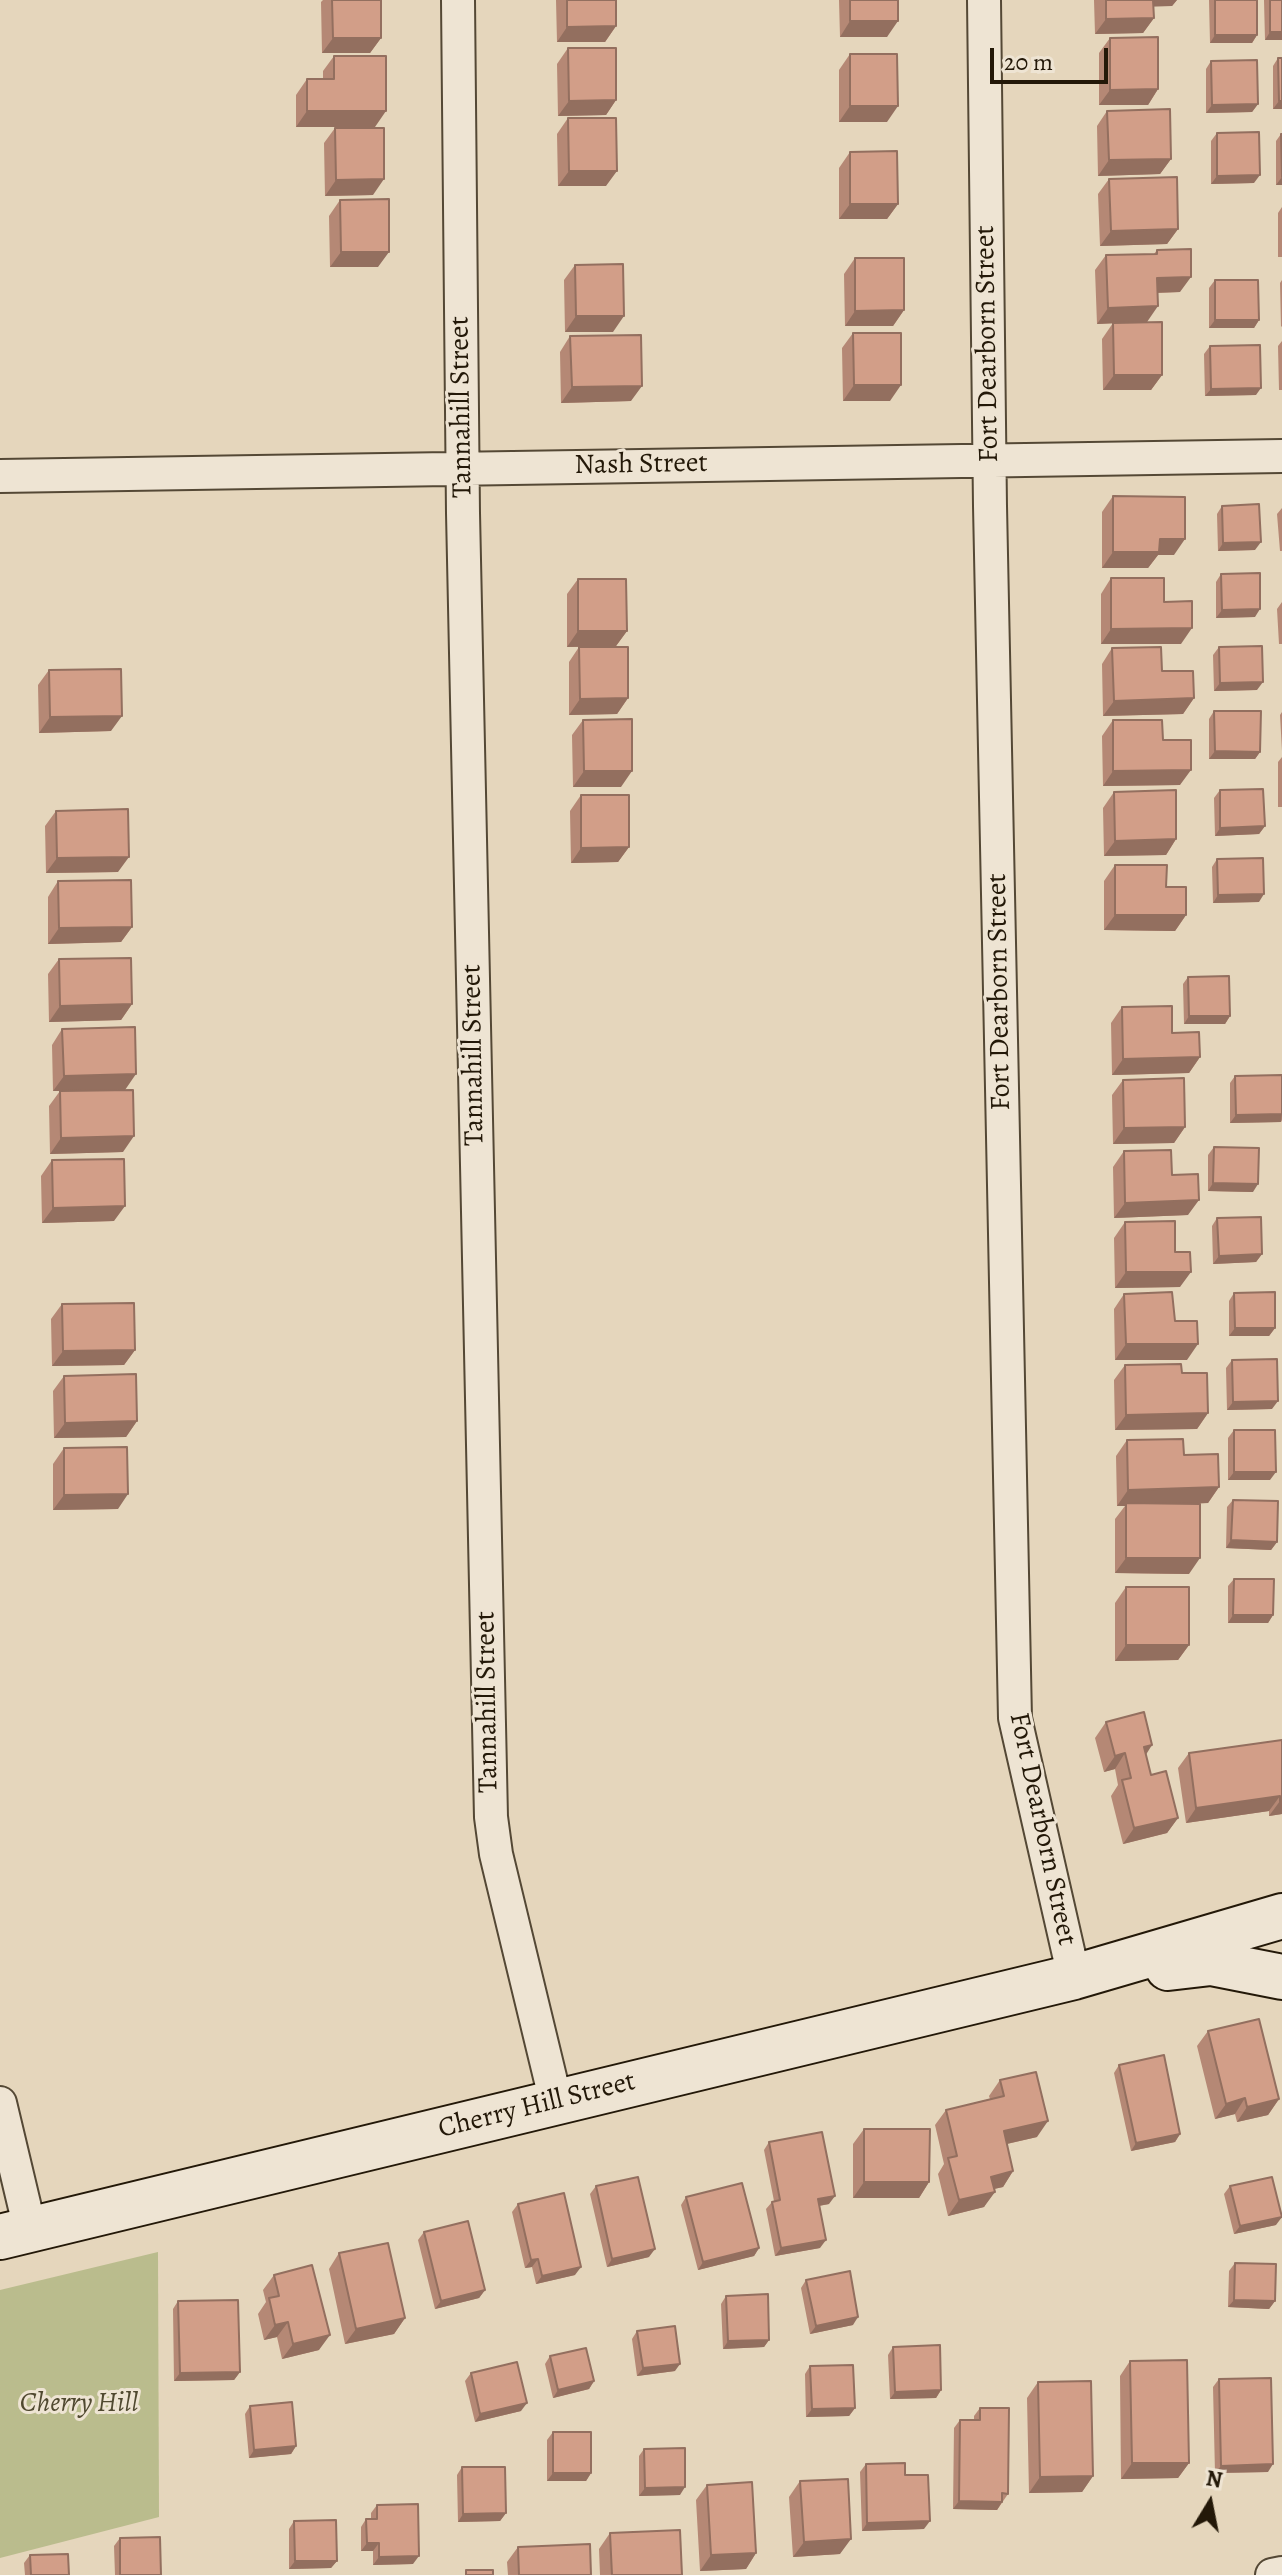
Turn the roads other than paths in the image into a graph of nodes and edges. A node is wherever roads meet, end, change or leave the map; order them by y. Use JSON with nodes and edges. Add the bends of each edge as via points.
{"nodes":[{"id":1,"x":458,"y":0,"type":"edge"},
{"id":2,"x":984,"y":0,"type":"edge"},
{"id":3,"x":1282,"y":456,"type":"edge"},
{"id":4,"x":990,"y":460,"type":"junction"},
{"id":5,"x":462,"y":468,"type":"junction"},
{"id":6,"x":0,"y":476,"type":"edge"},
{"id":7,"x":1282,"y":1916,"type":"edge"},
{"id":8,"x":1074,"y":1977,"type":"junction"},
{"id":9,"x":1282,"y":1977,"type":"edge"},
{"id":10,"x":556,"y":2102,"type":"junction"},
{"id":11,"x":0,"y":2103,"type":"edge"},
{"id":12,"x":15,"y":2233,"type":"edge"},
{"id":13,"x":1282,"y":2573,"type":"edge"},
{"id":14,"x":1272,"y":2575,"type":"edge"}],
"edges":[{"from":1,"to":5,"type":"street","name":"Tannahill Street"},
{"from":2,"to":4,"type":"street","name":"Fort Dearborn Street"},
{"from":3,"to":4,"type":"street","name":"Nash Street"},
{"from":4,"to":5,"type":"street","name":"Nash Street"},
{"from":4,"to":8,"type":"street","name":"Fort Dearborn Street","via":[[1015,1718]]},
{"from":5,"to":6,"type":"street","name":"Nash Street"},
{"from":5,"to":10,"type":"street","name":"Tannahill Street","via":[[491,1817]]},
{"from":7,"to":8,"type":"street","name":"Cherry Hill Street"},
{"from":8,"to":9,"type":"street","name":"Cherry Hill Street","via":[[1211,1963]]},
{"from":8,"to":10,"type":"street","name":"Cherry Hill Street"},
{"from":10,"to":12,"type":"street","name":"Cherry Hill Street"},
{"from":11,"to":12,"type":"street"},
{"from":13,"to":14,"type":"street"}]}
